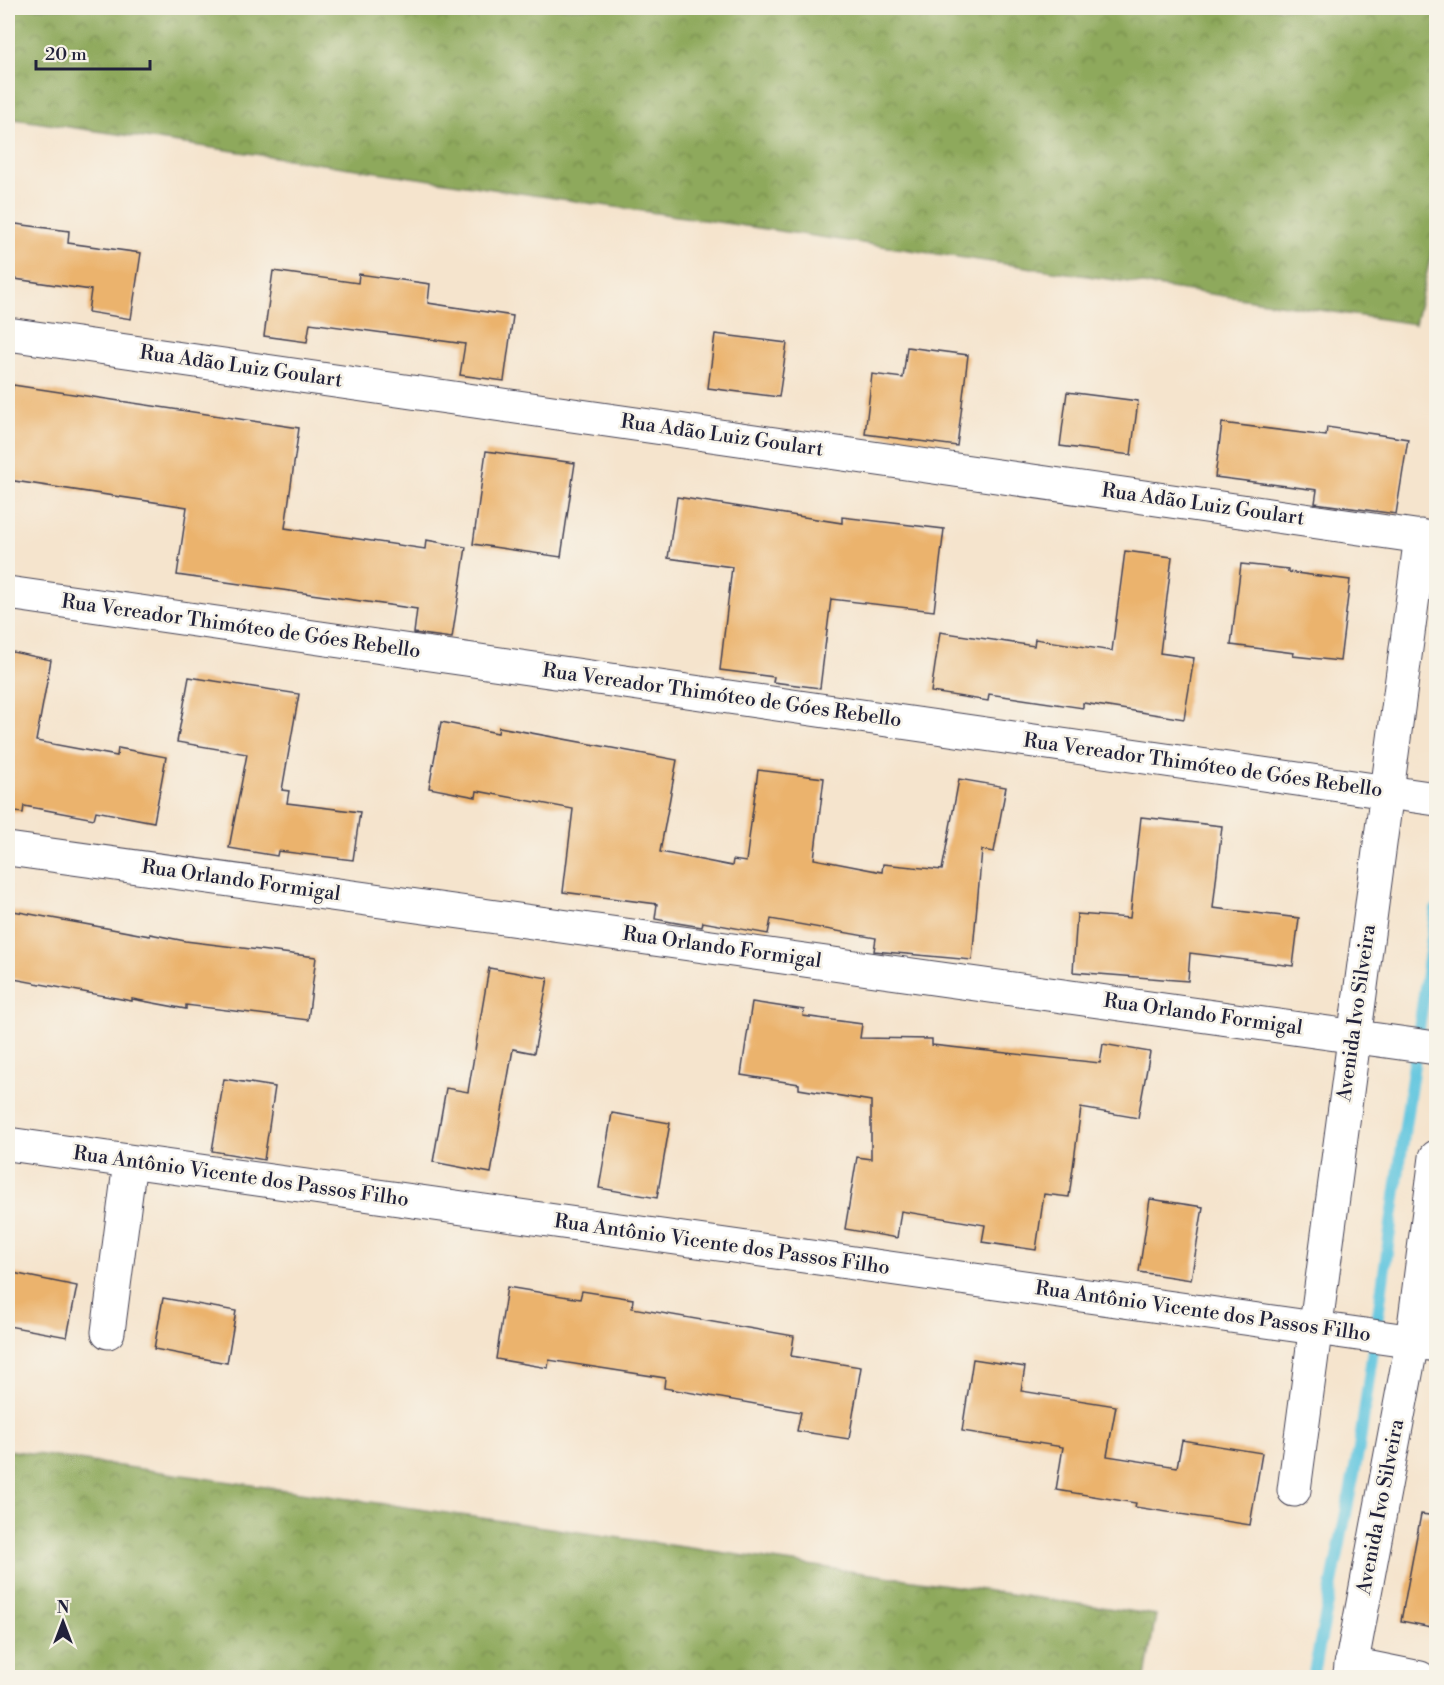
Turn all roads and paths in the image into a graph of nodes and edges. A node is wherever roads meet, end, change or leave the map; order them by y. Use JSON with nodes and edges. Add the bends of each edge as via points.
{"nodes":[{"id":1,"x":8,"y":334,"type":"edge"},
{"id":2,"x":1429,"y":538,"type":"edge"},
{"id":3,"x":8,"y":593,"type":"edge"},
{"id":4,"x":1412,"y":796,"type":"edge"},
{"id":5,"x":8,"y":849,"type":"edge"},
{"id":6,"x":1369,"y":1038,"type":"junction"},
{"id":7,"x":1437,"y":1048,"type":"edge"},
{"id":8,"x":8,"y":1144,"type":"edge"},
{"id":9,"x":1437,"y":1157,"type":"edge"},
{"id":10,"x":130,"y":1161,"type":"junction"},
{"id":11,"x":1329,"y":1330,"type":"junction"},
{"id":12,"x":108,"y":1332,"type":"dead end"},
{"id":13,"x":1414,"y":1342,"type":"edge"},
{"id":14,"x":1294,"y":1490,"type":"dead end"},
{"id":15,"x":1350,"y":1671,"type":"edge"},
{"id":16,"x":1420,"y":1677,"type":"edge"}],
"edges":[{"from":1,"to":2,"type":"street","name":"Rua Adão Luiz Goulart"},
{"from":2,"to":4,"type":"street","name":"Avenida Ivo Silveira"},
{"from":3,"to":4,"type":"street","name":"Rua Vereador Thimóteo de Góes Rebello"},
{"from":4,"to":6,"type":"street","name":"Avenida Ivo Silveira"},
{"from":5,"to":6,"type":"street","name":"Rua Orlando Formigal"},
{"from":6,"to":7,"type":"street","name":"Rua Orlando Formigal"},
{"from":6,"to":11,"type":"street","name":"Avenida Ivo Silveira"},
{"from":8,"to":10,"type":"street","name":"Rua Antônio Vicente dos Passos Filho"},
{"from":9,"to":13,"type":"street","name":"Avenida Ivo Silveira"},
{"from":10,"to":11,"type":"street","name":"Rua Antônio Vicente dos Passos Filho"},
{"from":10,"to":12,"type":"street"},
{"from":11,"to":13,"type":"street","name":"Rua Antônio Vicente dos Passos Filho"},
{"from":11,"to":14,"type":"street","name":"Avenida Ivo Silveira"},
{"from":13,"to":15,"type":"street","name":"Avenida Ivo Silveira"},
{"from":15,"to":16,"type":"street"}]}
